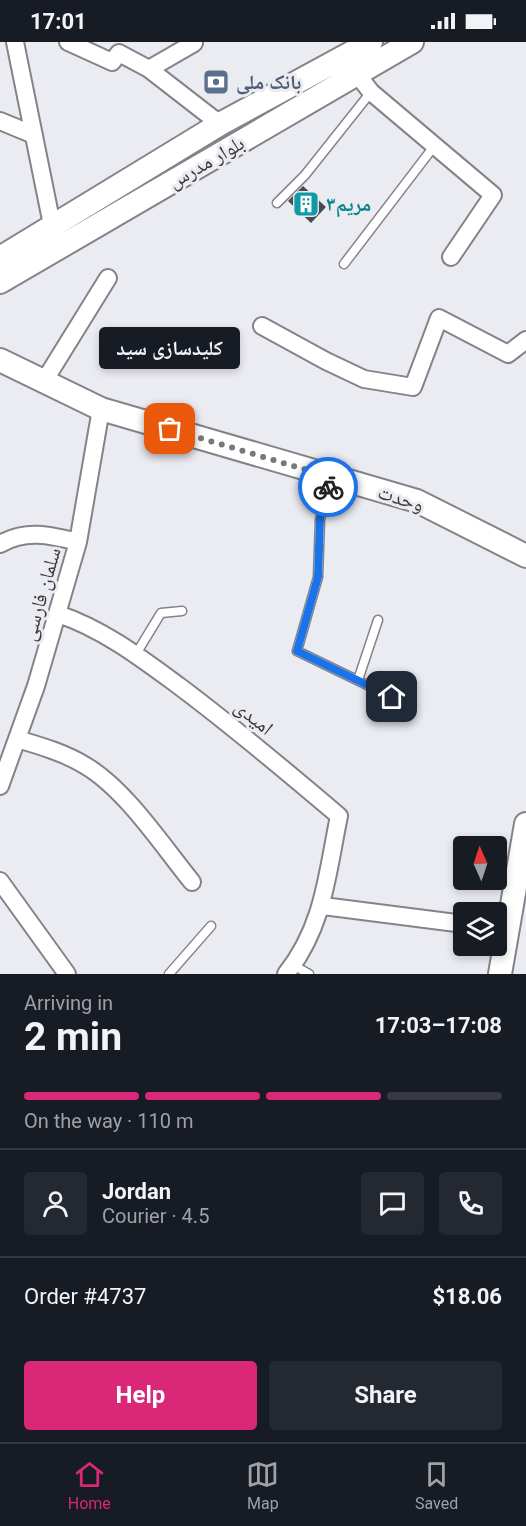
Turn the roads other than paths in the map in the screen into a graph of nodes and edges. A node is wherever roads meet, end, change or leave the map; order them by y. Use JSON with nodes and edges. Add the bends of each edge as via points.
{"nodes":[{"id":1,"x":15,"y":42,"type":"edge"},
{"id":2,"x":68,"y":42,"type":"edge"},
{"id":3,"x":194,"y":42,"type":"edge"},
{"id":4,"x":371,"y":42,"type":"edge"},
{"id":5,"x":412,"y":42,"type":"edge"},
{"id":6,"x":149,"y":69,"type":"junction"},
{"id":7,"x":364,"y":83,"type":"junction"},
{"id":8,"x":0,"y":121,"type":"edge"},
{"id":9,"x":220,"y":124,"type":"junction"},
{"id":10,"x":34,"y":135,"type":"junction"},
{"id":11,"x":435,"y":144,"type":"junction"},
{"id":12,"x":277,"y":203,"type":"dead end"},
{"id":13,"x":52,"y":225,"type":"junction"},
{"id":14,"x":451,"y":257,"type":"dead end"},
{"id":15,"x":0,"y":258,"type":"edge"},
{"id":16,"x":344,"y":264,"type":"dead end"},
{"id":17,"x":108,"y":278,"type":"dead end"},
{"id":18,"x":0,"y":282,"type":"edge"},
{"id":19,"x":262,"y":326,"type":"dead end"},
{"id":20,"x":526,"y":340,"type":"edge"},
{"id":21,"x":0,"y":360,"type":"edge"},
{"id":22,"x":43,"y":383,"type":"junction"},
{"id":23,"x":101,"y":409,"type":"junction"},
{"id":24,"x":330,"y":477,"type":"junction"},
{"id":25,"x":78,"y":542,"type":"junction"},
{"id":26,"x":0,"y":544,"type":"edge"},
{"id":27,"x":526,"y":556,"type":"edge"},
{"id":28,"x":182,"y":611,"type":"dead end"},
{"id":29,"x":58,"y":614,"type":"junction"},
{"id":30,"x":378,"y":620,"type":"dead end"},
{"id":31,"x":136,"y":654,"type":"junction"},
{"id":32,"x":358,"y":680,"type":"junction"},
{"id":33,"x":392,"y":697,"type":"dead end"},
{"id":34,"x":18,"y":739,"type":"junction"},
{"id":35,"x":0,"y":786,"type":"edge"},
{"id":36,"x":526,"y":824,"type":"edge"},
{"id":37,"x":0,"y":881,"type":"edge"},
{"id":38,"x":192,"y":882,"type":"dead end"},
{"id":39,"x":323,"y":906,"type":"junction"},
{"id":40,"x":507,"y":907,"type":"edge"},
{"id":41,"x":453,"y":923,"type":"edge"},
{"id":42,"x":211,"y":926,"type":"dead end"},
{"id":43,"x":501,"y":956,"type":"edge"},
{"id":44,"x":290,"y":970,"type":"edge"},
{"id":45,"x":67,"y":974,"type":"edge"},
{"id":46,"x":169,"y":974,"type":"edge"},
{"id":47,"x":309,"y":974,"type":"edge"},
{"id":48,"x":500,"y":974,"type":"edge"}],
"edges":[{"from":1,"to":10,"type":"street"},
{"from":2,"to":6,"type":"street","via":[[112,62],[119,53]]},
{"from":3,"to":6,"type":"street"},
{"from":4,"to":9,"type":"main road","name":"بلوار مدرس"},
{"from":5,"to":7,"type":"main road","name":"بلوار مدرس"},
{"from":6,"to":9,"type":"street"},
{"from":7,"to":11,"type":"street"},
{"from":7,"to":12,"type":"lane","via":[[305,175]]},
{"from":7,"to":18,"type":"main road","name":"بلوار مدرس"},
{"from":8,"to":10,"type":"street"},
{"from":9,"to":13,"type":"main road","name":"بلوار مدرس"},
{"from":10,"to":13,"type":"street"},
{"from":11,"to":14,"type":"street","via":[[493,195]]},
{"from":11,"to":16,"type":"lane"},
{"from":13,"to":15,"type":"main road","name":"بلوار مدرس"},
{"from":17,"to":22,"type":"street"},
{"from":19,"to":20,"type":"street","via":[[364,379],[413,387],[439,318],[508,354]]},
{"from":21,"to":22,"type":"main road","name":"وحدت"},
{"from":22,"to":23,"type":"main road","name":"وحدت"},
{"from":23,"to":24,"type":"main road","name":"وحدت"},
{"from":23,"to":25,"type":"street","name":"سلمان فارسی"},
{"from":24,"to":27,"type":"main road","name":"وحدت","via":[[417,501]]},
{"from":24,"to":32,"type":"lane","via":[[320,519],[318,577],[297,651]]},
{"from":25,"to":26,"type":"street","via":[[27,534]]},
{"from":25,"to":29,"type":"street","name":"سلمان فارسی"},
{"from":28,"to":31,"type":"lane","via":[[161,613]]},
{"from":29,"to":31,"type":"street","name":"امیدی","via":[[92,627]]},
{"from":29,"to":34,"type":"street","name":"سلمان فارسی"},
{"from":30,"to":32,"type":"lane"},
{"from":31,"to":39,"type":"street","name":"امیدی","via":[[224,720],[339,816]]},
{"from":32,"to":33,"type":"lane"},
{"from":34,"to":35,"type":"street","name":"سلمان فارسی"},
{"from":34,"to":38,"type":"street","via":[[88,767],[119,794]]},
{"from":36,"to":40,"type":"main road"},
{"from":37,"to":45,"type":"street"},
{"from":39,"to":41,"type":"street"},
{"from":39,"to":44,"type":"street"},
{"from":42,"to":46,"type":"lane"},
{"from":43,"to":48,"type":"main road"},
{"from":44,"to":47,"type":"lane"}]}
